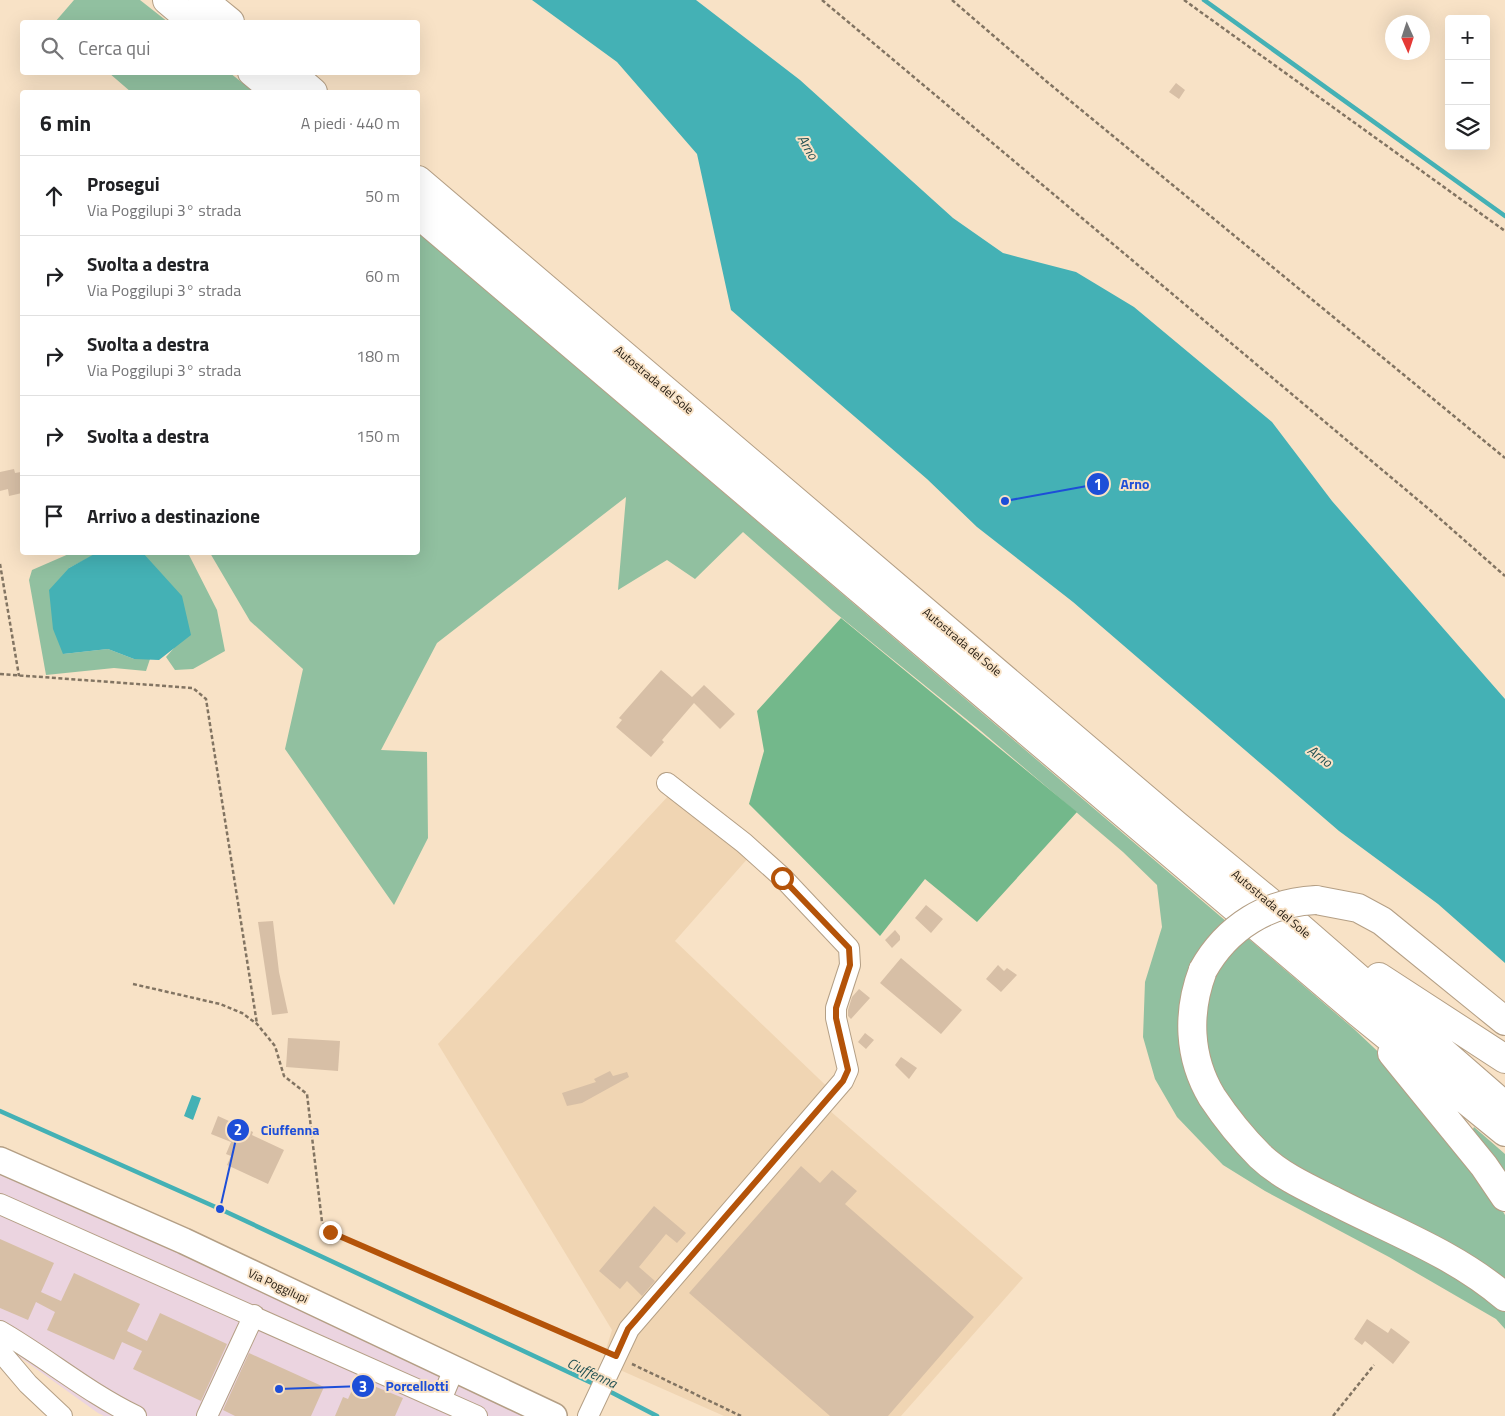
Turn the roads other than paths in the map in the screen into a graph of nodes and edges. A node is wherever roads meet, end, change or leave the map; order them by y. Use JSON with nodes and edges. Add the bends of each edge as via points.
{"nodes":[{"id":1,"x":167,"y":0,"type":"edge"},
{"id":2,"x":203,"y":0,"type":"edge"},
{"id":3,"x":191,"y":20,"type":"edge"},
{"id":4,"x":228,"y":20,"type":"edge"},
{"id":5,"x":256,"y":75,"type":"edge"},
{"id":6,"x":293,"y":75,"type":"edge"},
{"id":7,"x":274,"y":90,"type":"edge"},
{"id":8,"x":311,"y":90,"type":"edge"},
{"id":9,"x":420,"y":182,"type":"edge"},
{"id":10,"x":420,"y":216,"type":"edge"},
{"id":11,"x":667,"y":783,"type":"dead end"},
{"id":12,"x":1288,"y":917,"type":"junction"},
{"id":13,"x":1359,"y":1012,"type":"junction"},
{"id":14,"x":1505,"y":1021,"type":"edge"},
{"id":15,"x":1505,"y":1059,"type":"edge"},
{"id":16,"x":1505,"y":1106,"type":"edge"},
{"id":17,"x":1505,"y":1132,"type":"edge"},
{"id":18,"x":0,"y":1160,"type":"edge"},
{"id":19,"x":1505,"y":1197,"type":"edge"},
{"id":20,"x":0,"y":1204,"type":"edge"},
{"id":21,"x":1505,"y":1297,"type":"edge"},
{"id":22,"x":254,"y":1315,"type":"junction"},
{"id":23,"x":0,"y":1331,"type":"edge"},
{"id":24,"x":0,"y":1351,"type":"edge"},
{"id":25,"x":454,"y":1369,"type":"junction"},
{"id":26,"x":441,"y":1400,"type":"junction"},
{"id":27,"x":62,"y":1416,"type":"edge"},
{"id":28,"x":136,"y":1416,"type":"edge"},
{"id":29,"x":207,"y":1416,"type":"edge"},
{"id":30,"x":476,"y":1416,"type":"edge"},
{"id":31,"x":554,"y":1416,"type":"edge"},
{"id":32,"x":588,"y":1416,"type":"edge"}],
"edges":[{"from":1,"to":3,"type":"highway"},
{"from":2,"to":4,"type":"highway"},
{"from":5,"to":7,"type":"highway"},
{"from":6,"to":8,"type":"highway"},
{"from":9,"to":12,"type":"highway","name":"Autostrada del Sole"},
{"from":10,"to":13,"type":"highway","name":"Autostrada del Sole"},
{"from":11,"to":32,"type":"street","via":[[744,843],[849,948],[850,965],[836,1008],[848,1070],[843,1081],[628,1329]]},
{"from":12,"to":15,"type":"highway"},
{"from":12,"to":16,"type":"highway","name":"Autostrada del Sole"},
{"from":13,"to":17,"type":"highway","name":"Autostrada del Sole"},
{"from":13,"to":19,"type":"highway","via":[[1484,1166]]},
{"from":14,"to":21,"type":"highway","bridge":true,"via":[[1382,920],[1358,908],[1316,900],[1282,904],[1252,918],[1222,943],[1203,970],[1192,1011],[1195,1052],[1202,1077],[1242,1137],[1260,1156],[1298,1183],[1447,1256]]},
{"from":18,"to":25,"type":"main road","name":"Via Poggilupi","via":[[184,1241]]},
{"from":20,"to":22,"type":"street"},
{"from":22,"to":26,"type":"street"},
{"from":22,"to":29,"type":"street"},
{"from":23,"to":28,"type":"street","via":[[107,1402]]},
{"from":24,"to":27,"type":"street","via":[[28,1384]]},
{"from":25,"to":26,"type":"street"},
{"from":25,"to":31,"type":"main road","name":"Via Poggilupi"},
{"from":26,"to":30,"type":"street"}]}
